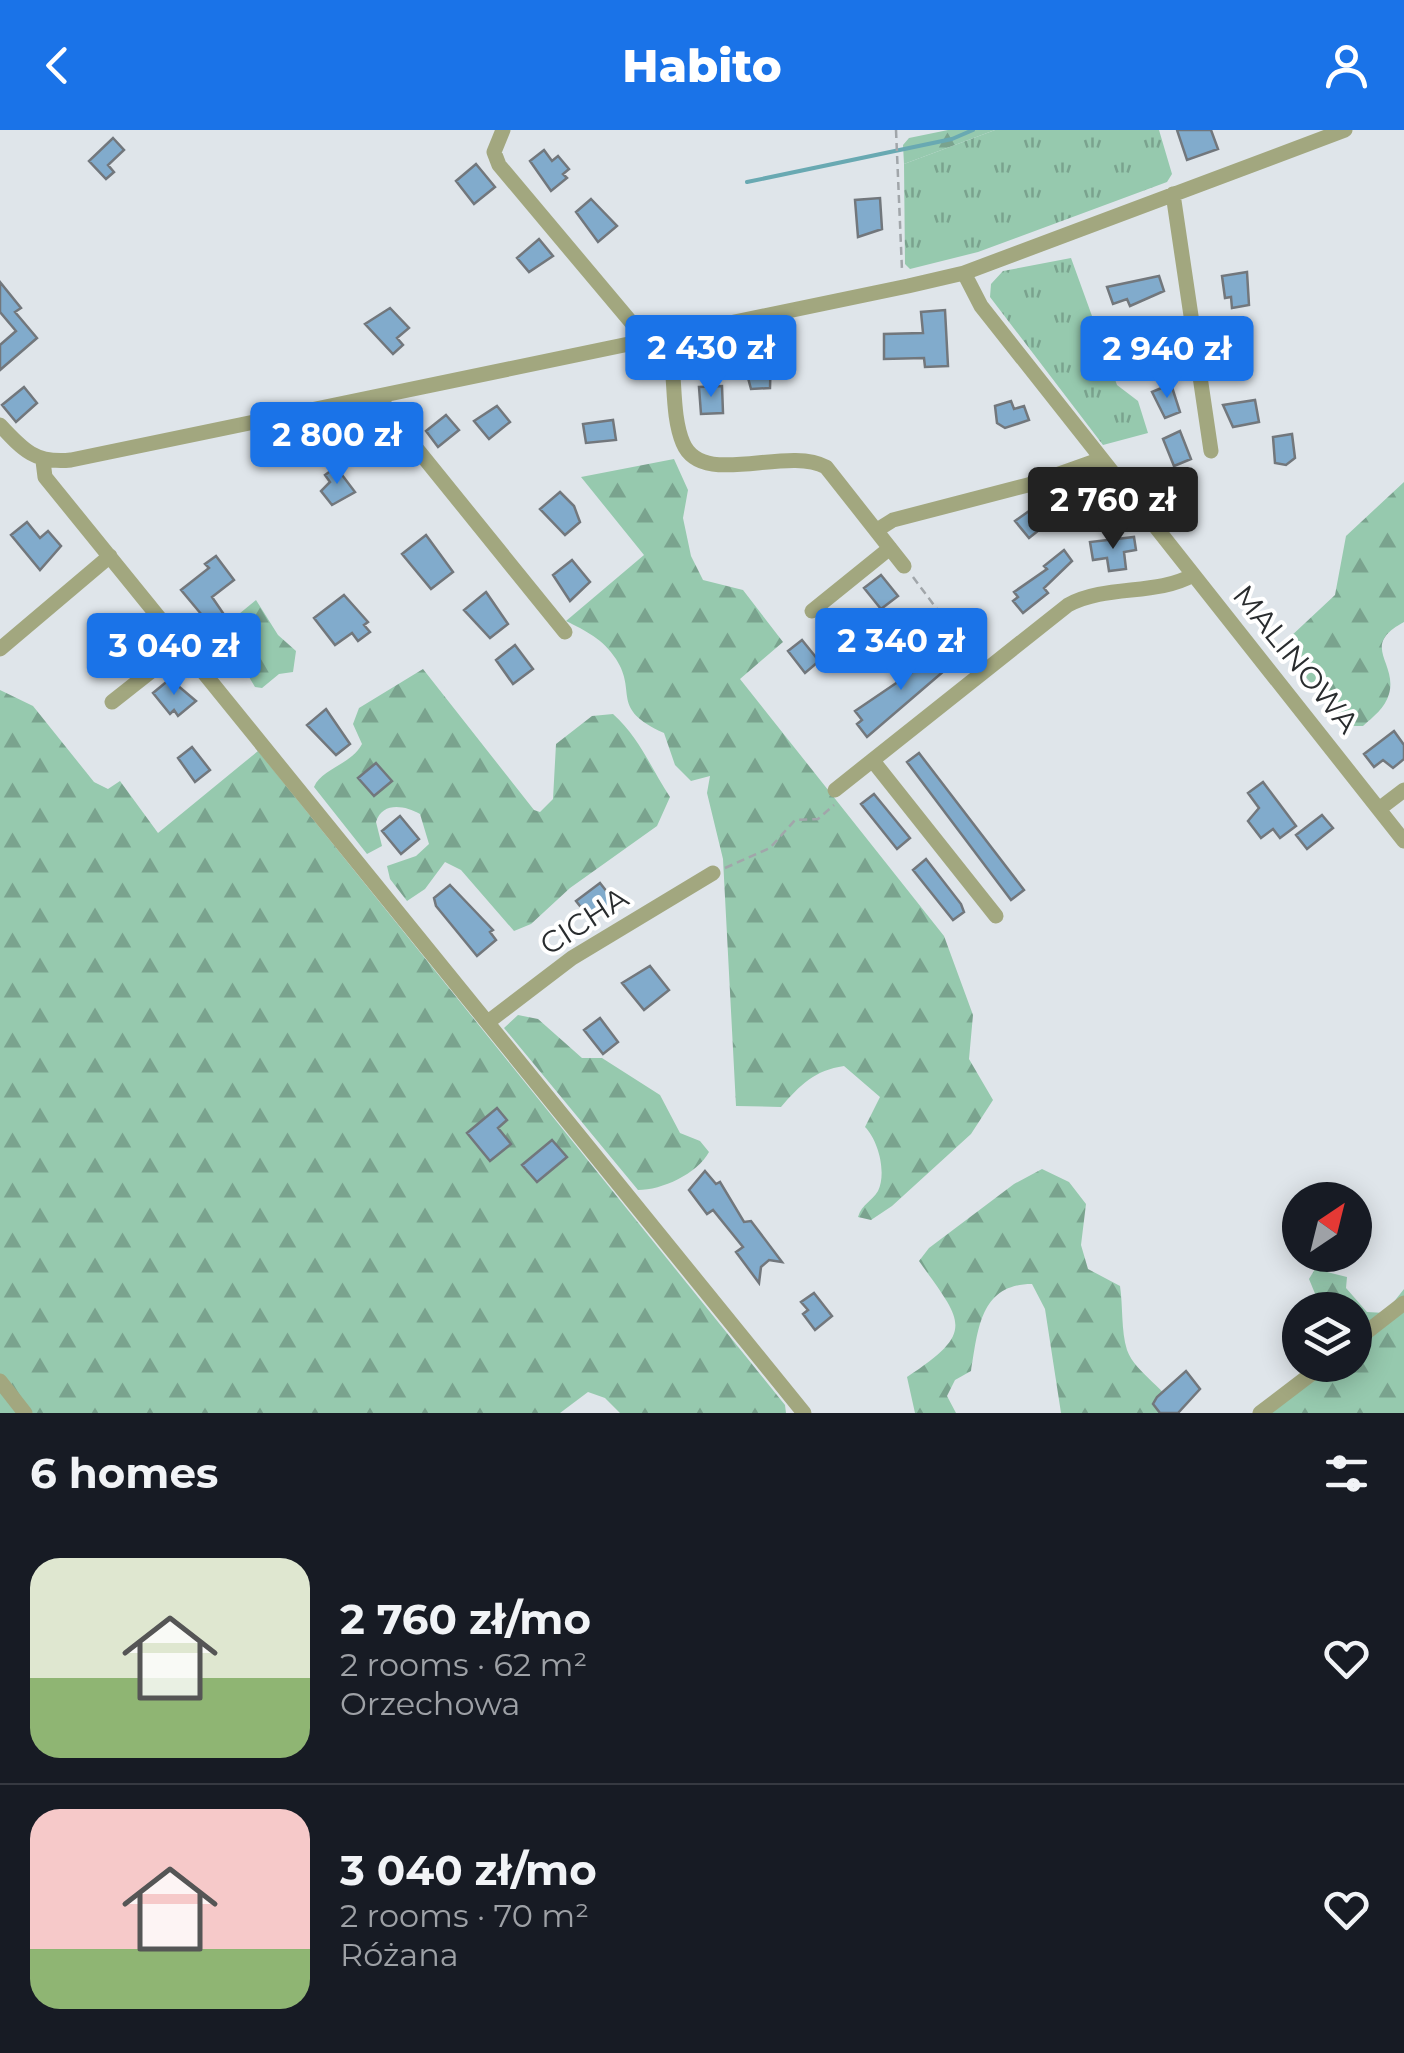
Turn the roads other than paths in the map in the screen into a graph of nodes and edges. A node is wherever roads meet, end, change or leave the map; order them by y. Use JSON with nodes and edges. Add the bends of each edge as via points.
{"nodes":[{"id":1,"x":503,"y":130,"type":"edge"},
{"id":2,"x":1345,"y":130,"type":"edge"},
{"id":3,"x":1174,"y":194,"type":"junction"},
{"id":4,"x":964,"y":272,"type":"junction"},
{"id":5,"x":667,"y":336,"type":"junction"},
{"id":6,"x":639,"y":342,"type":"junction"},
{"id":7,"x":382,"y":396,"type":"junction"},
{"id":8,"x":0,"y":426,"type":"edge"},
{"id":9,"x":1211,"y":451,"type":"dead end"},
{"id":10,"x":1102,"y":459,"type":"junction"},
{"id":11,"x":42,"y":461,"type":"junction"},
{"id":12,"x":877,"y":530,"type":"junction"},
{"id":13,"x":890,"y":548,"type":"junction"},
{"id":14,"x":110,"y":556,"type":"junction"},
{"id":15,"x":904,"y":566,"type":"road end"},
{"id":16,"x":1192,"y":575,"type":"junction"},
{"id":17,"x":812,"y":611,"type":"dead end"},
{"id":18,"x":565,"y":632,"type":"dead end"},
{"id":19,"x":182,"y":646,"type":"junction"},
{"id":20,"x":0,"y":649,"type":"edge"},
{"id":21,"x":112,"y":702,"type":"dead end"},
{"id":22,"x":872,"y":761,"type":"junction"},
{"id":23,"x":836,"y":790,"type":"dead end"},
{"id":24,"x":1404,"y":790,"type":"edge"},
{"id":25,"x":1379,"y":809,"type":"junction"},
{"id":26,"x":1404,"y":842,"type":"edge"},
{"id":27,"x":714,"y":873,"type":"road end"},
{"id":28,"x":996,"y":916,"type":"dead end"},
{"id":29,"x":488,"y":1022,"type":"junction"},
{"id":30,"x":1404,"y":1303,"type":"edge"},
{"id":31,"x":1372,"y":1327,"type":"edge"},
{"id":32,"x":0,"y":1381,"type":"edge"},
{"id":33,"x":1301,"y":1382,"type":"edge"},
{"id":34,"x":25,"y":1413,"type":"edge"},
{"id":35,"x":804,"y":1413,"type":"edge"},
{"id":36,"x":1260,"y":1413,"type":"edge"}],
"edges":[{"from":1,"to":6,"type":"street","via":[[494,152],[499,165],[636,328]]},
{"from":2,"to":3,"type":"street"},
{"from":3,"to":4,"type":"street"},
{"from":3,"to":9,"type":"street"},
{"from":4,"to":5,"type":"street"},
{"from":4,"to":10,"type":"street","name":"MALINOWA","via":[[981,306]]},
{"from":5,"to":6,"type":"street"},
{"from":5,"to":12,"type":"street","via":[[682,441],[691,457],[706,466],[811,459],[826,467]]},
{"from":6,"to":7,"type":"street"},
{"from":7,"to":11,"type":"street"},
{"from":7,"to":18,"type":"street","via":[[388,412]]},
{"from":8,"to":11,"type":"street"},
{"from":10,"to":12,"type":"street"},
{"from":10,"to":16,"type":"street","name":"MALINOWA"},
{"from":11,"to":14,"type":"street","via":[[45,476]]},
{"from":12,"to":13,"type":"street"},
{"from":13,"to":15,"type":"street"},
{"from":13,"to":17,"type":"street"},
{"from":14,"to":19,"type":"street"},
{"from":14,"to":20,"type":"street"},
{"from":16,"to":22,"type":"street","via":[[1085,596]]},
{"from":16,"to":25,"type":"street","name":"MALINOWA"},
{"from":19,"to":21,"type":"street"},
{"from":19,"to":29,"type":"street"},
{"from":22,"to":23,"type":"street"},
{"from":22,"to":28,"type":"street"},
{"from":24,"to":25,"type":"street"},
{"from":25,"to":26,"type":"street","name":"MALINOWA"},
{"from":27,"to":29,"type":"street","name":"CICHA","via":[[572,958]]},
{"from":29,"to":35,"type":"street"},
{"from":30,"to":31,"type":"street"},
{"from":32,"to":34,"type":"street"},
{"from":33,"to":36,"type":"street"}]}
